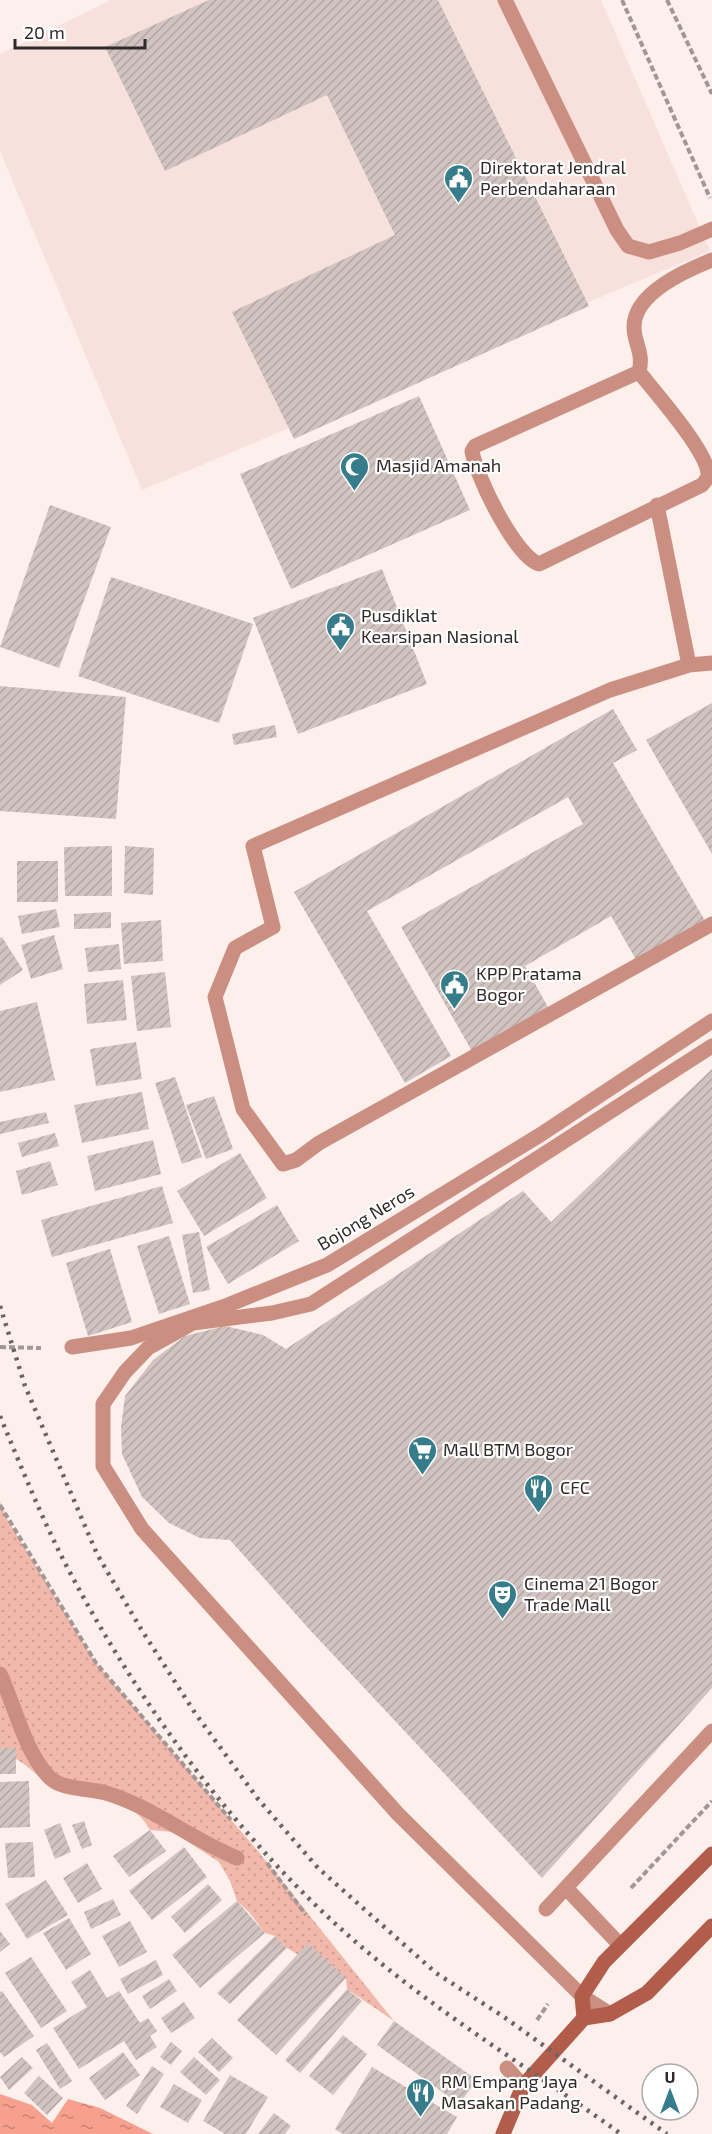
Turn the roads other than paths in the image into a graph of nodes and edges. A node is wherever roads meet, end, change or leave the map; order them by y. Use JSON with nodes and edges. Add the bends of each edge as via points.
{"nodes":[{"id":1,"x":505,"y":0,"type":"edge"},
{"id":2,"x":712,"y":229,"type":"edge"},
{"id":3,"x":712,"y":260,"type":"edge"},
{"id":4,"x":639,"y":372,"type":"junction"},
{"id":5,"x":657,"y":505,"type":"junction"},
{"id":6,"x":712,"y":663,"type":"edge"},
{"id":7,"x":689,"y":665,"type":"junction"},
{"id":8,"x":712,"y":924,"type":"edge"},
{"id":9,"x":712,"y":1021,"type":"edge"},
{"id":10,"x":712,"y":1046,"type":"edge"},
{"id":11,"x":72,"y":1347,"type":"road end"},
{"id":12,"x":0,"y":1674,"type":"edge"},
{"id":13,"x":712,"y":1731,"type":"edge"},
{"id":14,"x":712,"y":1854,"type":"edge"},
{"id":15,"x":237,"y":1858,"type":"dead end"},
{"id":16,"x":566,"y":1888,"type":"junction"},
{"id":17,"x":546,"y":1909,"type":"dead end"},
{"id":18,"x":712,"y":1926,"type":"edge"},
{"id":19,"x":620,"y":1945,"type":"junction"},
{"id":20,"x":582,"y":1996,"type":"junction"},
{"id":21,"x":610,"y":2014,"type":"junction"},
{"id":22,"x":584,"y":2018,"type":"junction"},
{"id":23,"x":507,"y":2068,"type":"dead end"},
{"id":24,"x":523,"y":2086,"type":"junction"},
{"id":25,"x":503,"y":2134,"type":"edge"}],
"edges":[{"from":1,"to":2,"type":"street","via":[[628,246],[649,252]]},
{"from":3,"to":4,"type":"street","via":[[647,296],[633,324],[642,359]]},
{"from":4,"to":5,"type":"street","via":[[676,418],[708,470],[702,485]]},
{"from":4,"to":5,"type":"street","via":[[475,446],[473,457],[520,552],[538,564]]},
{"from":5,"to":7,"type":"street"},
{"from":6,"to":7,"type":"street"},
{"from":7,"to":8,"type":"street","via":[[610,690],[254,846],[273,927],[235,948],[215,997],[243,1109],[283,1164],[296,1160],[319,1143]]},
{"from":9,"to":11,"type":"street","name":"Bojong Neros","via":[[540,1136],[327,1265],[131,1338]]},
{"from":10,"to":20,"type":"street","via":[[311,1304],[193,1323],[148,1348],[103,1404],[103,1466],[142,1529],[398,1814]]},
{"from":12,"to":15,"type":"street","via":[[29,1748],[50,1779],[132,1803],[205,1846]]},
{"from":13,"to":16,"type":"street"},
{"from":14,"to":19,"type":"main road"},
{"from":16,"to":17,"type":"street"},
{"from":16,"to":19,"type":"street"},
{"from":18,"to":21,"type":"main road","via":[[647,1993]]},
{"from":19,"to":20,"type":"main road"},
{"from":20,"to":21,"type":"street"},
{"from":20,"to":22,"type":"main road"},
{"from":21,"to":22,"type":"main road"},
{"from":22,"to":24,"type":"main road"},
{"from":23,"to":24,"type":"street"},
{"from":24,"to":25,"type":"main road"}]}
